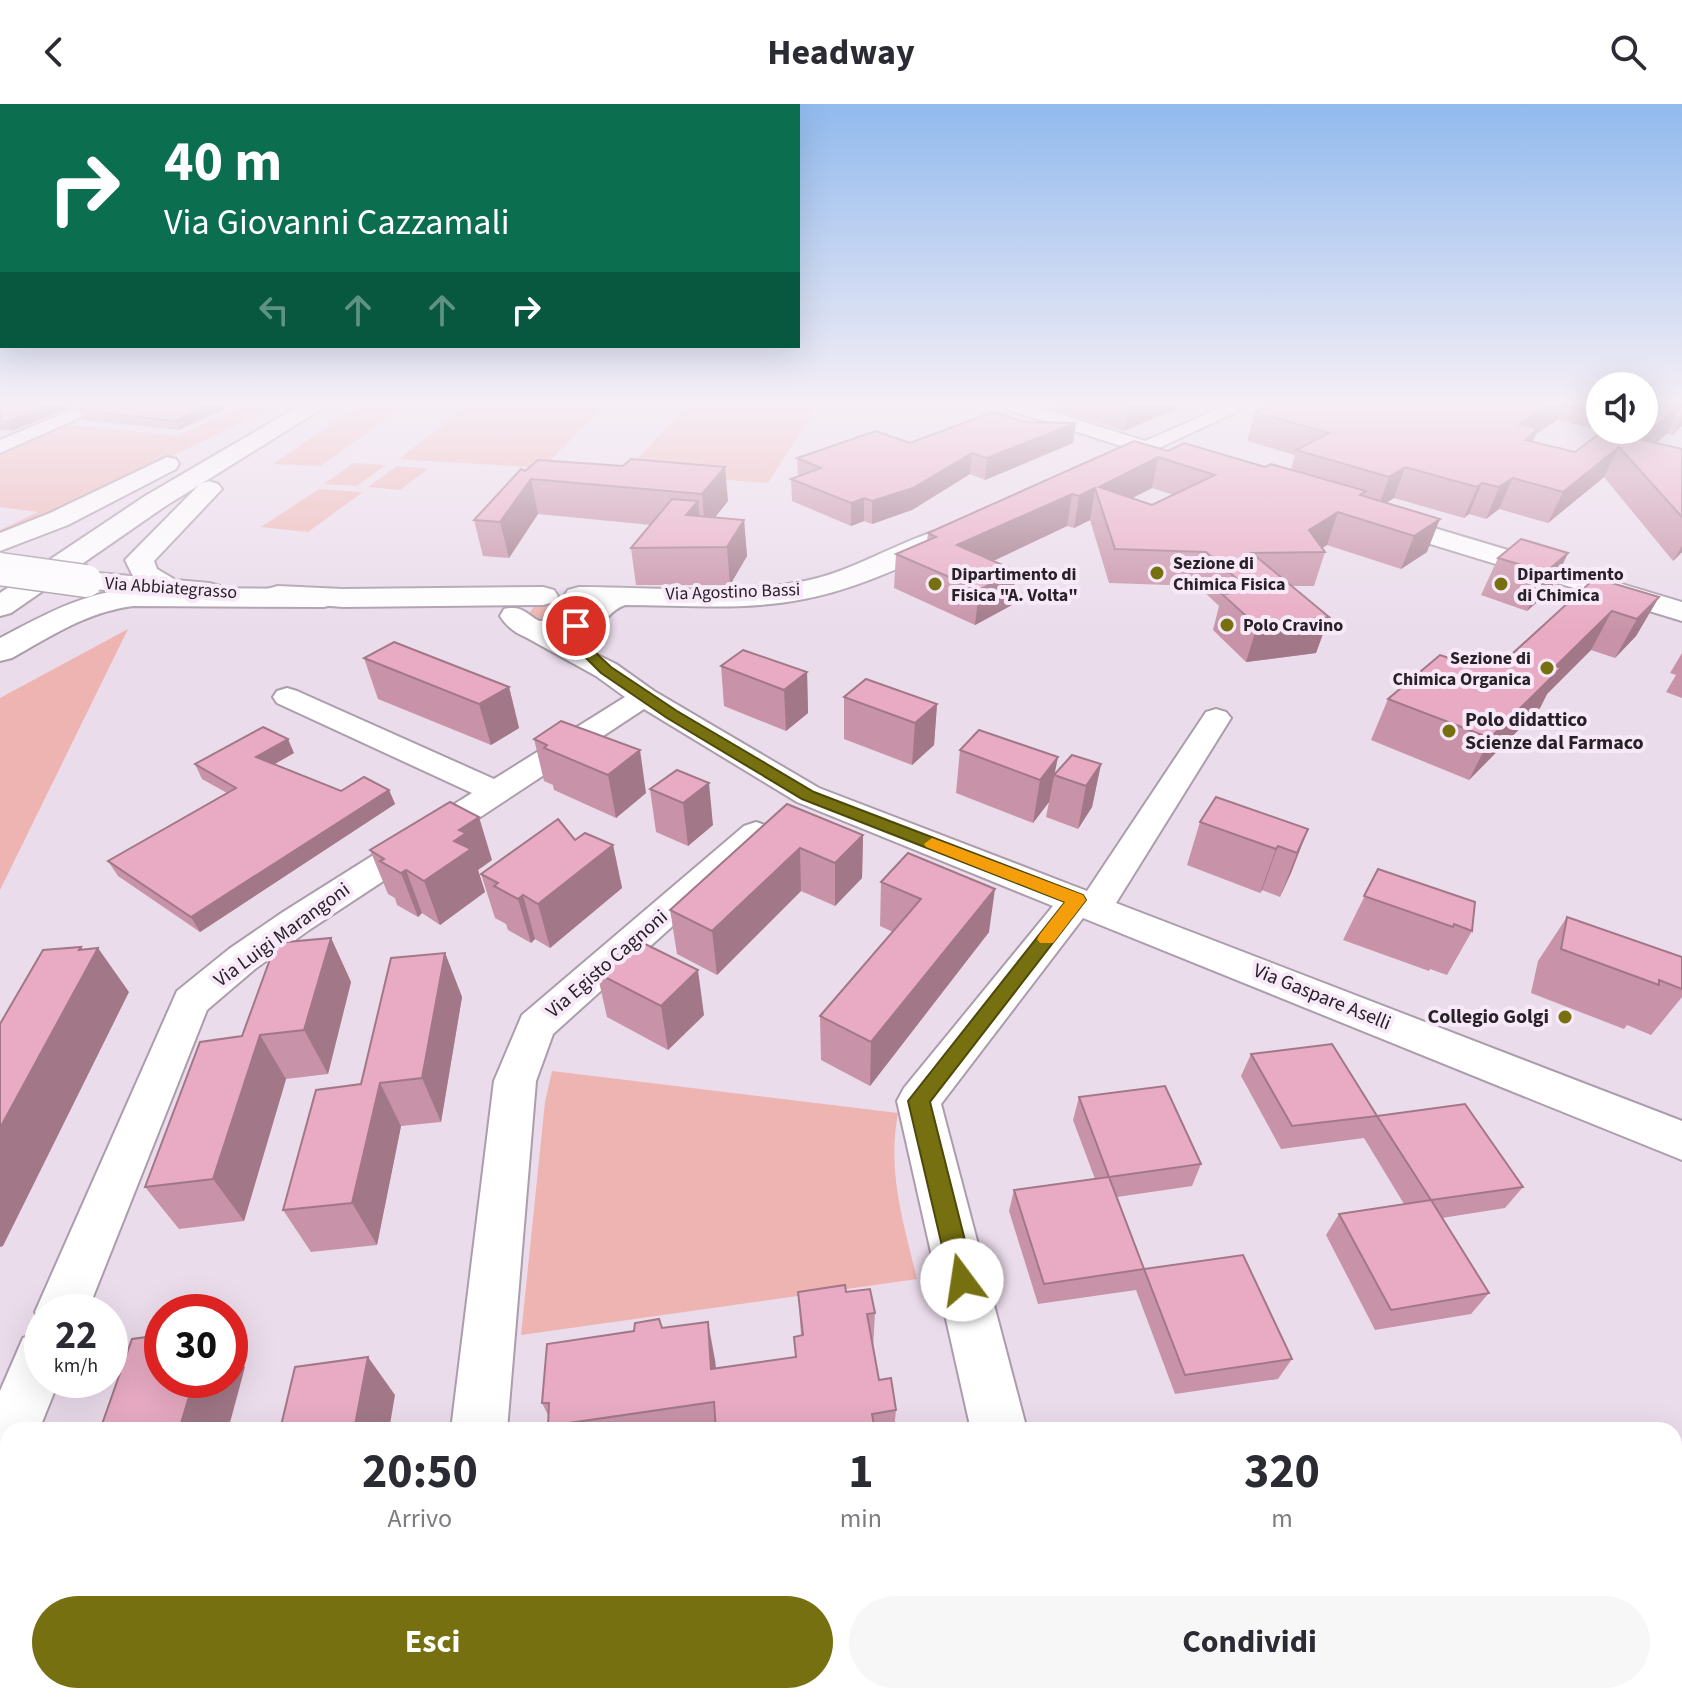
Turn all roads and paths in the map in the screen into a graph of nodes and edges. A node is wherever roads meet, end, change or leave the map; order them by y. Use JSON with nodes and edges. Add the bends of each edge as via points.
{"nodes":[{"id":1,"x":137,"y":481,"type":"edge"},
{"id":2,"x":166,"y":481,"type":"edge"},
{"id":3,"x":187,"y":481,"type":"edge"},
{"id":4,"x":219,"y":481,"type":"edge"},
{"id":5,"x":1348,"y":510,"type":"edge"},
{"id":6,"x":967,"y":527,"type":"edge"},
{"id":7,"x":0,"y":543,"type":"edge"},
{"id":8,"x":139,"y":560,"type":"junction"},
{"id":9,"x":0,"y":569,"type":"edge"},
{"id":10,"x":86,"y":581,"type":"junction"},
{"id":11,"x":0,"y":588,"type":"edge"},
{"id":12,"x":175,"y":590,"type":"junction"},
{"id":13,"x":543,"y":596,"type":"junction"},
{"id":14,"x":334,"y":598,"type":"junction"},
{"id":15,"x":0,"y":607,"type":"edge"},
{"id":16,"x":583,"y":610,"type":"junction"},
{"id":17,"x":1682,"y":612,"type":"edge"},
{"id":18,"x":522,"y":622,"type":"junction"},
{"id":19,"x":0,"y":651,"type":"edge"},
{"id":20,"x":606,"y":670,"type":"junction"},
{"id":21,"x":287,"y":697,"type":"dead end"},
{"id":22,"x":644,"y":697,"type":"junction"},
{"id":23,"x":1216,"y":718,"type":"dead end"},
{"id":24,"x":494,"y":791,"type":"junction"},
{"id":25,"x":808,"y":795,"type":"junction"},
{"id":26,"x":1086,"y":904,"type":"junction"},
{"id":27,"x":1682,"y":1141,"type":"edge"},
{"id":28,"x":69,"y":1294,"type":"edge"},
{"id":29,"x":25,"y":1398,"type":"edge"},
{"id":30,"x":14,"y":1422,"type":"edge"},
{"id":31,"x":480,"y":1422,"type":"edge"},
{"id":32,"x":997,"y":1422,"type":"edge"}],
"edges":[{"from":1,"to":7,"type":"main road"},
{"from":2,"to":11,"type":"main road"},
{"from":3,"to":15,"type":"main road"},
{"from":4,"to":8,"type":"main road"},
{"from":5,"to":17,"type":"main road"},
{"from":6,"to":16,"type":"main road","name":"Via Agostino Bassi","via":[[816,589],[640,595]]},
{"from":8,"to":10,"type":"main road"},
{"from":8,"to":12,"type":"main road","via":[[145,574]]},
{"from":9,"to":10,"type":"main road","name":"Via Abbiategrasso","bridge":true},
{"from":10,"to":12,"type":"main road","name":"Via Abbiategrasso"},
{"from":12,"to":14,"type":"main road","name":"Via Abbiategrasso"},
{"from":13,"to":14,"type":"main road","name":"Via Abbiategrasso"},
{"from":13,"to":16,"type":"main road","name":"Via Abbiategrasso"},
{"from":13,"to":18,"type":"main road","via":[[523,604]]},
{"from":14,"to":18,"type":"main road","name":"Via Abbiategrasso","via":[[495,610]]},
{"from":14,"to":19,"type":"main road","via":[[102,601]]},
{"from":16,"to":18,"type":"main road","name":"Via Abbiategrasso","via":[[544,631]]},
{"from":16,"to":20,"type":"street","name":"Via Gaspare Aselli","via":[[576,642]]},
{"from":18,"to":20,"type":"street","name":"Via Gaspare Aselli"},
{"from":20,"to":22,"type":"street","name":"Via Gaspare Aselli"},
{"from":21,"to":24,"type":"street"},
{"from":22,"to":24,"type":"street","name":"Via Luigi Marangoni"},
{"from":22,"to":25,"type":"street","name":"Via Gaspare Aselli"},
{"from":23,"to":26,"type":"street"},
{"from":24,"to":28,"type":"street","name":"Via Luigi Marangoni","via":[[242,959],[191,1002]]},
{"from":25,"to":26,"type":"street","name":"Via Gaspare Aselli"},
{"from":25,"to":31,"type":"street","name":"Via Egisto Cagnoni","via":[[783,809],[536,1026],[515,1081]]},
{"from":26,"to":27,"type":"street","name":"Via Gaspare Aselli"},
{"from":26,"to":32,"type":"street","via":[[919,1101]]},
{"from":29,"to":30,"type":"street"}]}
